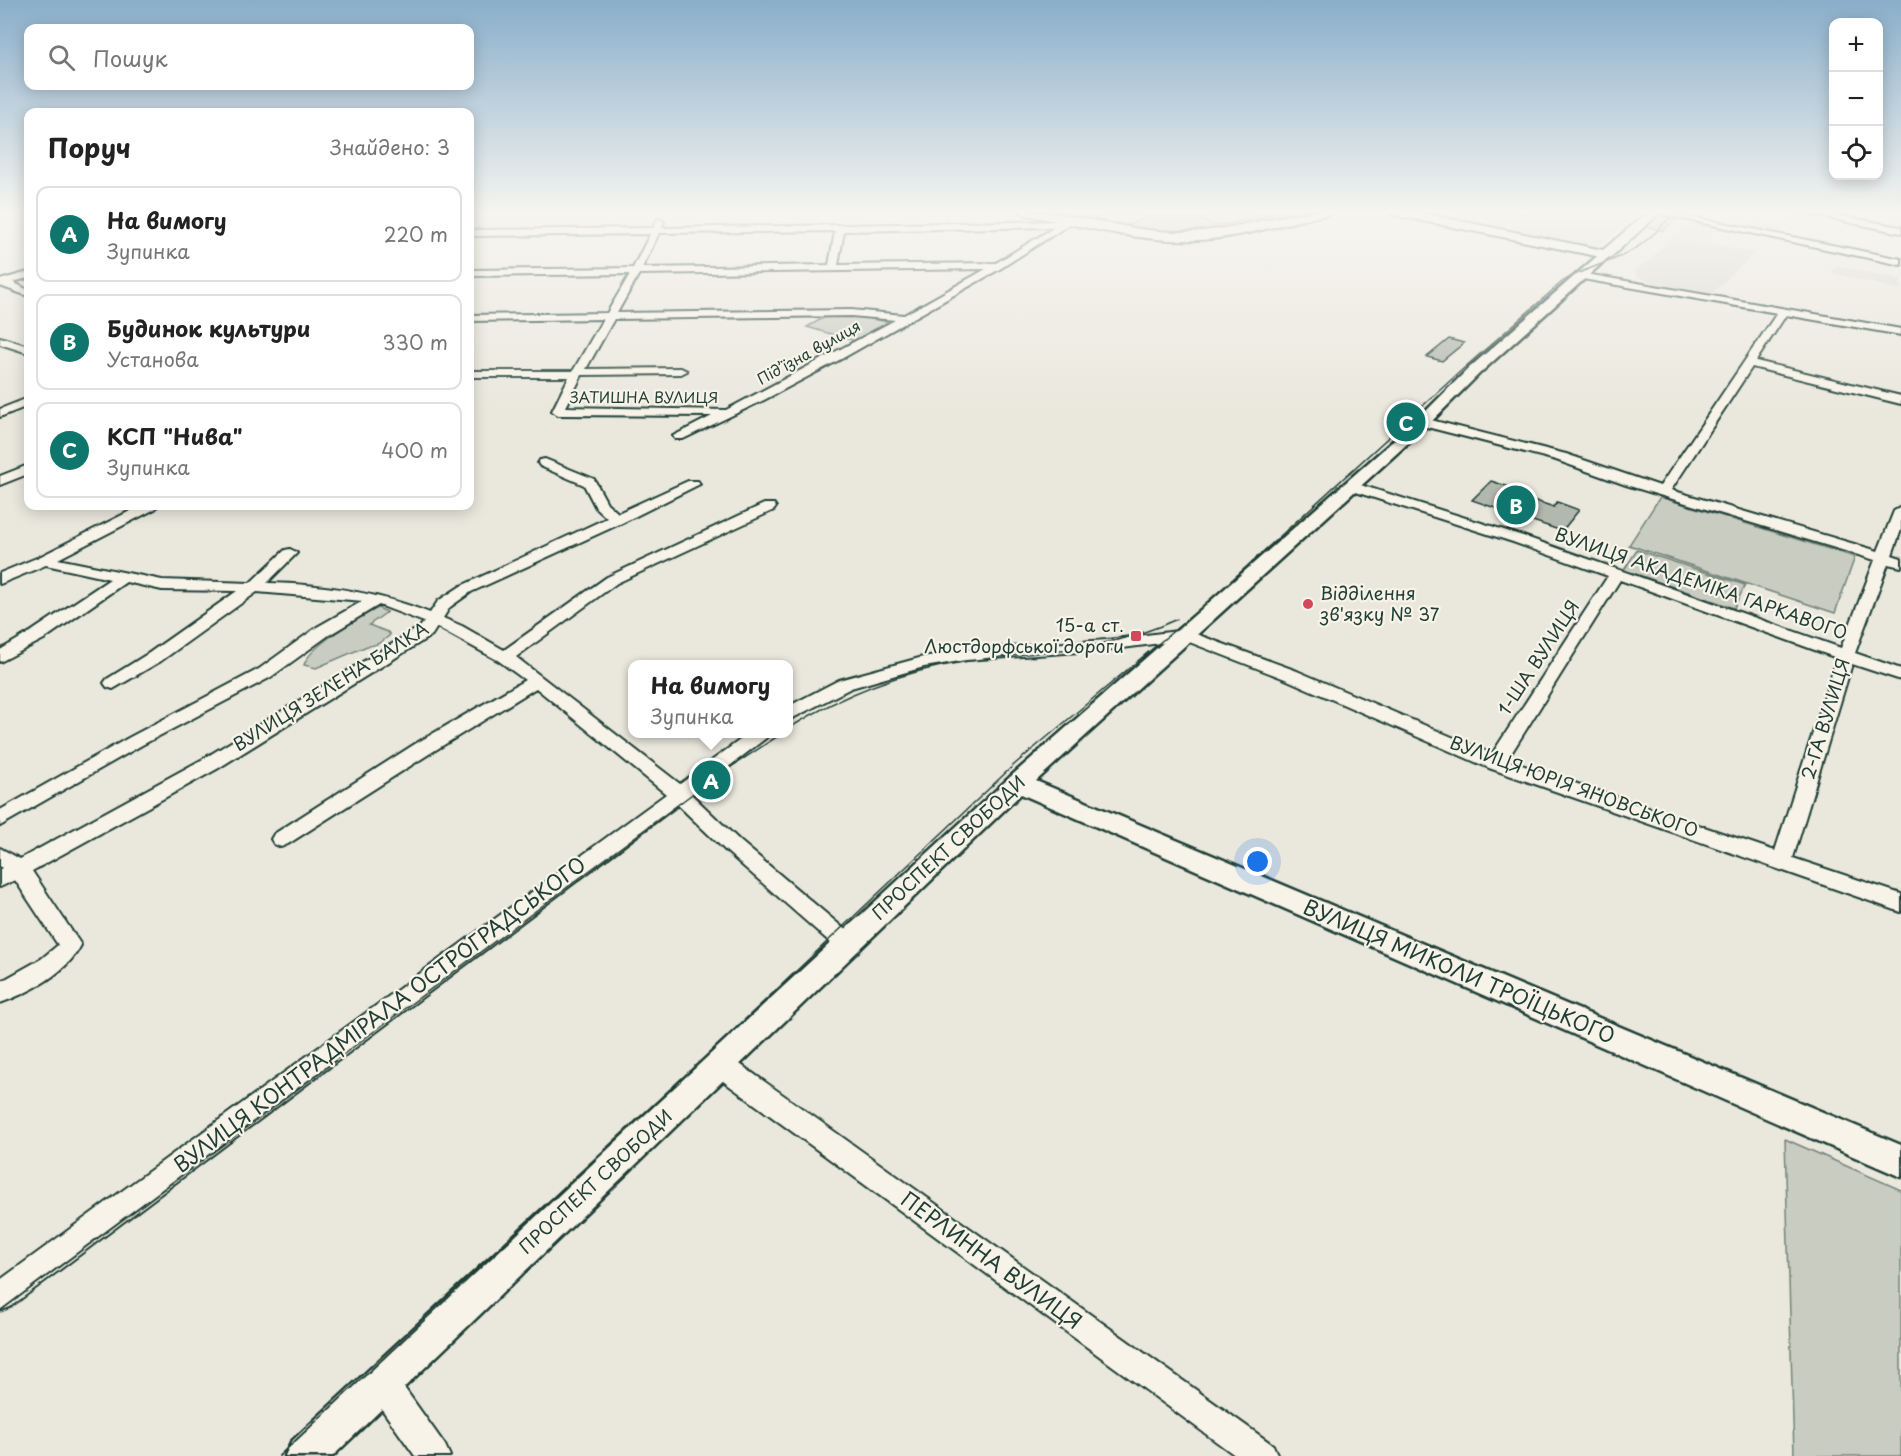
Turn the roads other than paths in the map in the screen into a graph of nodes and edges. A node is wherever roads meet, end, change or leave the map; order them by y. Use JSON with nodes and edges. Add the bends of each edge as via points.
{"nodes":[{"id":1,"x":632,"y":279,"type":"edge"},
{"id":2,"x":974,"y":279,"type":"edge"},
{"id":3,"x":1577,"y":279,"type":"edge"},
{"id":4,"x":1597,"y":279,"type":"edge"},
{"id":5,"x":2,"y":282,"type":"edge"},
{"id":6,"x":24,"y":291,"type":"edge"},
{"id":7,"x":1783,"y":312,"type":"junction"},
{"id":8,"x":611,"y":317,"type":"junction"},
{"id":9,"x":474,"y":318,"type":"edge"},
{"id":10,"x":903,"y":318,"type":"junction"},
{"id":11,"x":1901,"y":332,"type":"edge"},
{"id":12,"x":0,"y":339,"type":"edge"},
{"id":13,"x":24,"y":348,"type":"edge"},
{"id":14,"x":24,"y":350,"type":"edge"},
{"id":15,"x":8,"y":354,"type":"dead end"},
{"id":16,"x":1750,"y":363,"type":"junction"},
{"id":17,"x":681,"y":371,"type":"dead end"},
{"id":18,"x":577,"y":373,"type":"junction"},
{"id":19,"x":474,"y":374,"type":"edge"},
{"id":20,"x":1901,"y":400,"type":"edge"},
{"id":21,"x":24,"y":404,"type":"edge"},
{"id":22,"x":0,"y":413,"type":"edge"},
{"id":23,"x":731,"y":413,"type":"junction"},
{"id":24,"x":1423,"y":422,"type":"junction"},
{"id":25,"x":679,"y":436,"type":"dead end"},
{"id":26,"x":545,"y":464,"type":"dead end"},
{"id":27,"x":24,"y":471,"type":"edge"},
{"id":28,"x":0,"y":481,"type":"edge"},
{"id":29,"x":693,"y":484,"type":"dead end"},
{"id":30,"x":1351,"y":486,"type":"junction"},
{"id":31,"x":1663,"y":492,"type":"junction"},
{"id":32,"x":769,"y":507,"type":"dead end"},
{"id":33,"x":142,"y":510,"type":"edge"},
{"id":34,"x":1901,"y":511,"type":"edge"},
{"id":35,"x":616,"y":520,"type":"junction"},
{"id":36,"x":290,"y":553,"type":"dead end"},
{"id":37,"x":1883,"y":558,"type":"junction"},
{"id":38,"x":44,"y":560,"type":"junction"},
{"id":39,"x":1901,"y":563,"type":"edge"},
{"id":40,"x":1616,"y":575,"type":"junction"},
{"id":41,"x":121,"y":578,"type":"junction"},
{"id":42,"x":0,"y":579,"type":"edge"},
{"id":43,"x":255,"y":586,"type":"junction"},
{"id":44,"x":376,"y":600,"type":"junction"},
{"id":45,"x":436,"y":620,"type":"junction"},
{"id":46,"x":1185,"y":635,"type":"junction"},
{"id":47,"x":1846,"y":656,"type":"junction"},
{"id":48,"x":0,"y":657,"type":"edge"},
{"id":49,"x":505,"y":657,"type":"junction"},
{"id":50,"x":1901,"y":675,"type":"edge"},
{"id":51,"x":537,"y":680,"type":"junction"},
{"id":52,"x":113,"y":683,"type":"dead end"},
{"id":53,"x":793,"y":711,"type":"edge"},
{"id":54,"x":754,"y":738,"type":"edge"},
{"id":55,"x":1496,"y":763,"type":"junction"},
{"id":56,"x":1018,"y":783,"type":"junction"},
{"id":57,"x":678,"y":793,"type":"junction"},
{"id":58,"x":0,"y":819,"type":"edge"},
{"id":59,"x":281,"y":839,"type":"dead end"},
{"id":60,"x":0,"y":856,"type":"edge"},
{"id":61,"x":1782,"y":861,"type":"junction"},
{"id":62,"x":9,"y":873,"type":"edge"},
{"id":63,"x":1901,"y":903,"type":"edge"},
{"id":64,"x":847,"y":944,"type":"junction"},
{"id":65,"x":0,"y":993,"type":"edge"},
{"id":66,"x":720,"y":1065,"type":"junction"},
{"id":67,"x":1901,"y":1161,"type":"edge"},
{"id":68,"x":0,"y":1297,"type":"edge"},
{"id":69,"x":382,"y":1383,"type":"junction"},
{"id":70,"x":305,"y":1456,"type":"edge"},
{"id":71,"x":434,"y":1456,"type":"edge"},
{"id":72,"x":1262,"y":1456,"type":"edge"}],
"edges":[{"from":1,"to":8,"type":"street","name":"ЗАТИШНА ВУЛИЦЯ"},
{"from":2,"to":10,"type":"street","name":"Підʼїзна вулиця"},
{"from":3,"to":24,"type":"street","name":"ПРОСПЕКТ СВОБОДИ"},
{"from":4,"to":7,"type":"street"},
{"from":5,"to":6,"type":"street"},
{"from":7,"to":11,"type":"street"},
{"from":7,"to":16,"type":"street"},
{"from":8,"to":9,"type":"street"},
{"from":8,"to":10,"type":"street","via":[[851,314]]},
{"from":8,"to":18,"type":"street","name":"ЗАТИШНА ВУЛИЦЯ"},
{"from":10,"to":23,"type":"street","name":"Підʼїзна вулиця"},
{"from":12,"to":13,"type":"street"},
{"from":14,"to":15,"type":"street"},
{"from":16,"to":20,"type":"street"},
{"from":16,"to":31,"type":"street"},
{"from":17,"to":18,"type":"street"},
{"from":18,"to":19,"type":"street"},
{"from":18,"to":23,"type":"street","name":"ЗАТИШНА ВУЛИЦЯ","via":[[559,412]]},
{"from":21,"to":22,"type":"street"},
{"from":23,"to":25,"type":"street","name":"Підʼїзна вулиця"},
{"from":24,"to":30,"type":"street","name":"ПРОСПЕКТ СВОБОДИ"},
{"from":24,"to":31,"type":"street","via":[[1554,455]]},
{"from":26,"to":35,"type":"street","via":[[589,482],[601,505]]},
{"from":27,"to":28,"type":"street"},
{"from":29,"to":35,"type":"street","name":"ВУЛИЦЯ ЗЕЛЕНА БАЛКА"},
{"from":30,"to":40,"type":"street","name":"ВУЛИЦЯ АКАДЕМІКА ГАРКАВОГО"},
{"from":30,"to":46,"type":"street","name":"ПРОСПЕКТ СВОБОДИ"},
{"from":31,"to":37,"type":"street"},
{"from":32,"to":49,"type":"street","via":[[612,580]]},
{"from":33,"to":38,"type":"street"},
{"from":34,"to":37,"type":"street","name":"2-ГА ВУЛИЦЯ"},
{"from":35,"to":45,"type":"street","name":"ВУЛИЦЯ ЗЕЛЕНА БАЛКА","via":[[466,589],[444,604]]},
{"from":36,"to":43,"type":"street"},
{"from":37,"to":39,"type":"street"},
{"from":37,"to":47,"type":"street","name":"2-ГА ВУЛИЦЯ"},
{"from":38,"to":41,"type":"street"},
{"from":38,"to":42,"type":"street"},
{"from":40,"to":47,"type":"street","name":"ВУЛИЦЯ АКАДЕМІКА ГАРКАВОГО"},
{"from":40,"to":55,"type":"street","name":"1-ША ВУЛИЦЯ"},
{"from":41,"to":43,"type":"street","via":[[185,587]]},
{"from":41,"to":48,"type":"street"},
{"from":43,"to":44,"type":"street","via":[[317,590]]},
{"from":43,"to":52,"type":"street"},
{"from":44,"to":45,"type":"street"},
{"from":44,"to":58,"type":"street","via":[[323,631],[265,673]]},
{"from":45,"to":49,"type":"street"},
{"from":45,"to":62,"type":"street","name":"ВУЛИЦЯ ЗЕЛЕНА БАЛКА","via":[[418,636],[210,764]]},
{"from":46,"to":53,"type":"street","via":[[923,662],[845,684]]},
{"from":46,"to":55,"type":"street","name":"ВУЛИЦЯ ЮРІЯ ЯНОВСЬКОГО","via":[[1291,675]]},
{"from":46,"to":56,"type":"street","name":"ПРОСПЕКТ СВОБОДИ"},
{"from":47,"to":50,"type":"street","name":"ВУЛИЦЯ АКАДЕМІКА ГАРКАВОГО"},
{"from":47,"to":61,"type":"street","name":"2-ГА ВУЛИЦЯ"},
{"from":49,"to":51,"type":"street"},
{"from":51,"to":57,"type":"street"},
{"from":51,"to":59,"type":"street"},
{"from":54,"to":57,"type":"street","name":"ВУЛИЦЯ КОНТРАДМІРАЛА ОСТРОГРАДСЬКОГО"},
{"from":55,"to":61,"type":"street","name":"ВУЛИЦЯ ЮРІЯ ЯНОВСЬКОГО"},
{"from":56,"to":64,"type":"street","name":"ПРОСПЕКТ СВОБОДИ"},
{"from":56,"to":67,"type":"street","name":"ВУЛИЦЯ МИКОЛИ ТРОЇЦЬКОГО"},
{"from":57,"to":64,"type":"street","via":[[732,846]]},
{"from":57,"to":68,"type":"street","name":"ВУЛИЦЯ КОНТРАДМІРАЛА ОСТРОГРАДСЬКОГО"},
{"from":60,"to":62,"type":"street"},
{"from":61,"to":63,"type":"street","name":"ВУЛИЦЯ ЮРІЯ ЯНОВСЬКОГО"},
{"from":62,"to":65,"type":"street","via":[[70,945],[57,960]]},
{"from":64,"to":66,"type":"street","name":"ПРОСПЕКТ СВОБОДИ"},
{"from":66,"to":69,"type":"street","name":"ПРОСПЕКТ СВОБОДИ"},
{"from":66,"to":72,"type":"street","name":"ПЕРЛИННА ВУЛИЦЯ"},
{"from":69,"to":70,"type":"street","name":"ПРОСПЕКТ СВОБОДИ"},
{"from":69,"to":71,"type":"street"}]}
